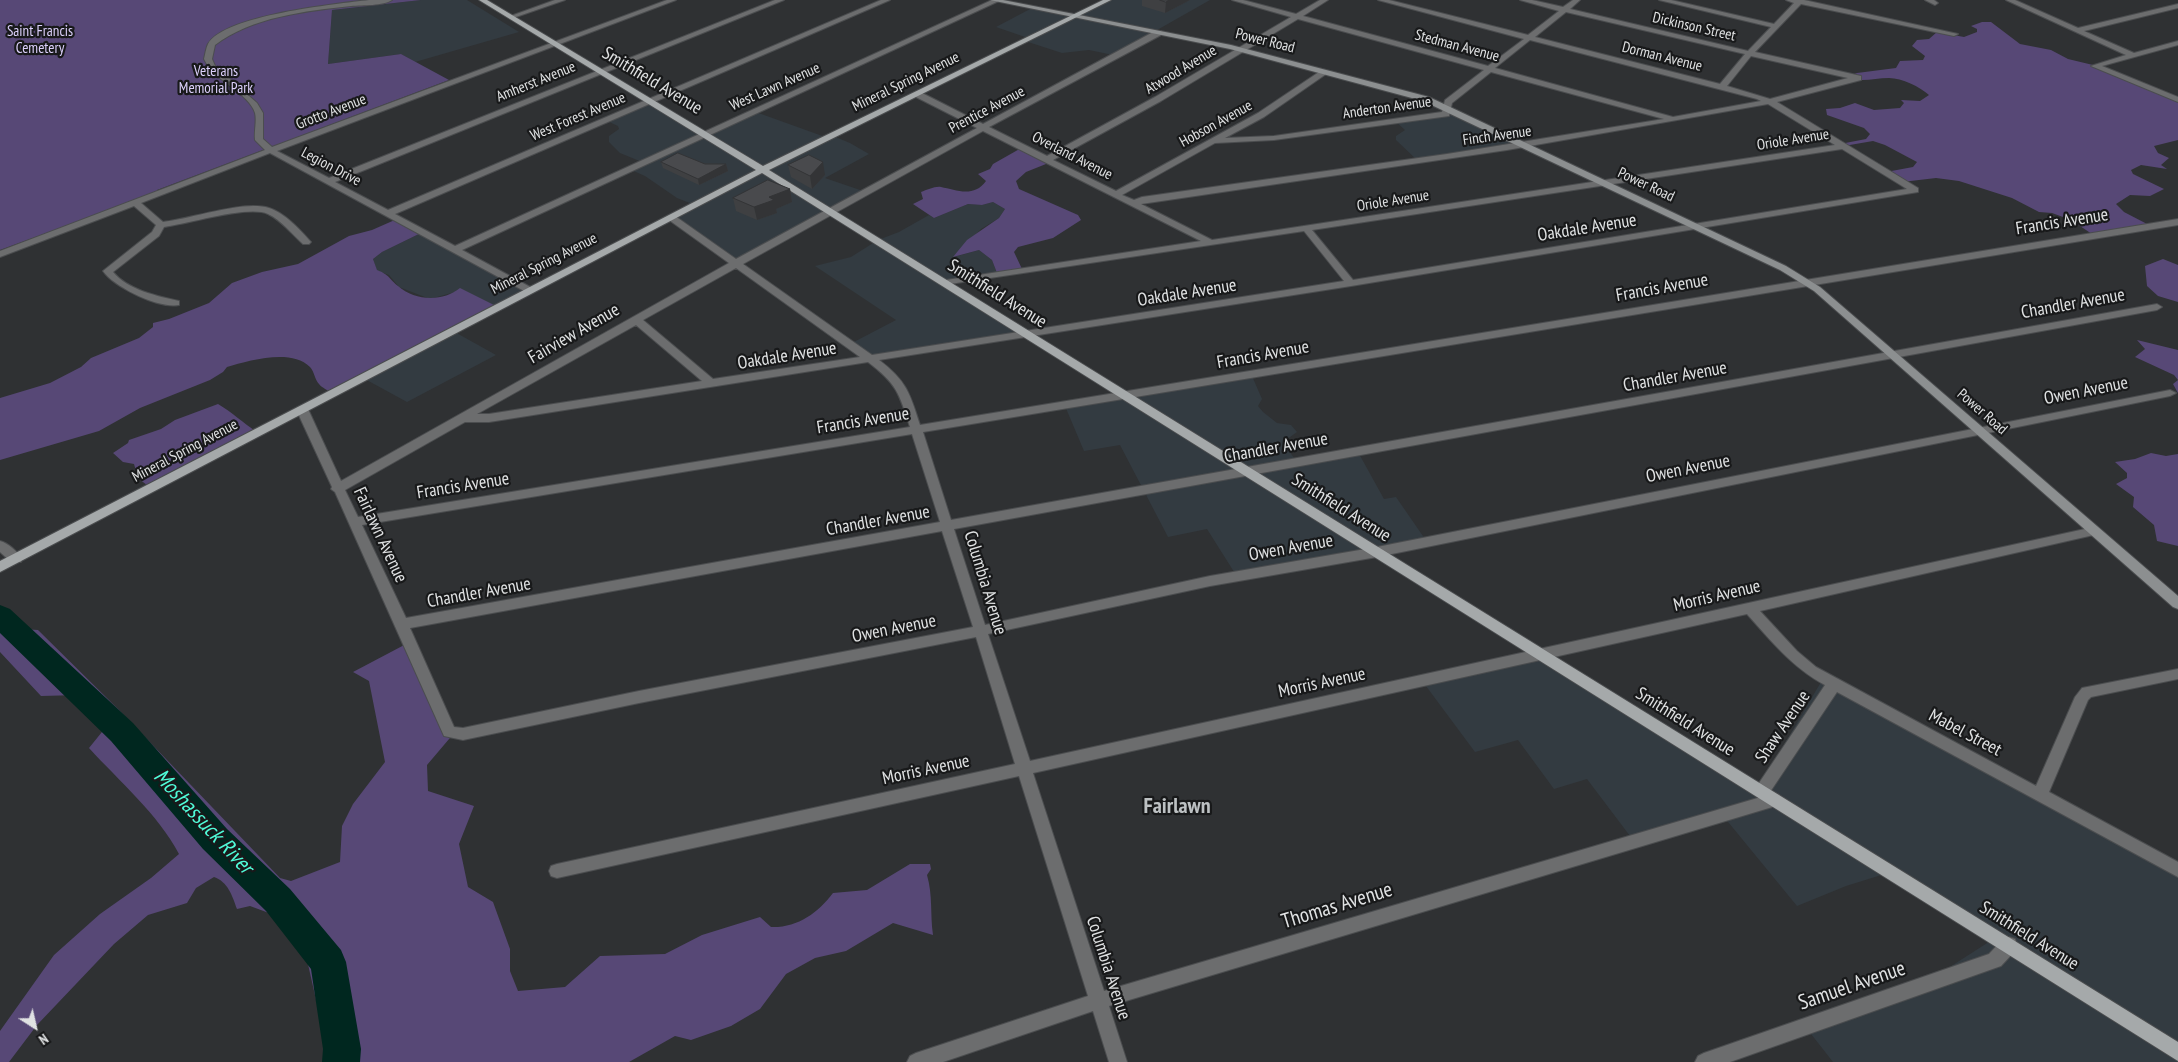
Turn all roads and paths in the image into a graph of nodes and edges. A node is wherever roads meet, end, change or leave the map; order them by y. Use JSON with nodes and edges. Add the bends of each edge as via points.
{"nodes":[{"id":1,"x":390,"y":0,"type":"edge"},
{"id":2,"x":482,"y":0,"type":"edge"},
{"id":3,"x":562,"y":0,"type":"edge"},
{"id":4,"x":673,"y":0,"type":"edge"},
{"id":5,"x":781,"y":0,"type":"edge"},
{"id":6,"x":887,"y":0,"type":"edge"},
{"id":7,"x":996,"y":0,"type":"edge"},
{"id":8,"x":1108,"y":0,"type":"edge"},
{"id":9,"x":1235,"y":0,"type":"edge"},
{"id":10,"x":1325,"y":0,"type":"edge"},
{"id":11,"x":1381,"y":0,"type":"edge"},
{"id":12,"x":1523,"y":0,"type":"edge"},
{"id":13,"x":1577,"y":0,"type":"edge"},
{"id":14,"x":1662,"y":0,"type":"edge"},
{"id":15,"x":1789,"y":0,"type":"edge"},
{"id":16,"x":2009,"y":0,"type":"edge"},
{"id":17,"x":1800,"y":1,"type":"edge"},
{"id":18,"x":2178,"y":6,"type":"edge"},
{"id":19,"x":1565,"y":10,"type":"junction"},
{"id":20,"x":511,"y":17,"type":"junction"},
{"id":21,"x":1075,"y":17,"type":"junction"},
{"id":22,"x":1296,"y":17,"type":"junction"},
{"id":23,"x":1775,"y":26,"type":"junction"},
{"id":24,"x":2076,"y":31,"type":"junction"},
{"id":25,"x":1158,"y":33,"type":"junction"},
{"id":26,"x":1954,"y":34,"type":"dead end"},
{"id":27,"x":1531,"y":38,"type":"junction"},
{"id":28,"x":2178,"y":43,"type":"edge"},
{"id":29,"x":555,"y":44,"type":"junction"},
{"id":30,"x":1240,"y":50,"type":"junction"},
{"id":31,"x":1749,"y":54,"type":"junction"},
{"id":32,"x":2132,"y":55,"type":"junction"},
{"id":33,"x":1492,"y":69,"type":"junction"},
{"id":34,"x":600,"y":71,"type":"junction"},
{"id":35,"x":1325,"y":72,"type":"junction"},
{"id":36,"x":1858,"y":78,"type":"joint"},
{"id":37,"x":1722,"y":87,"type":"junction"},
{"id":38,"x":920,"y":94,"type":"junction"},
{"id":39,"x":1768,"y":100,"type":"junction"},
{"id":40,"x":2178,"y":100,"type":"edge"},
{"id":41,"x":650,"y":101,"type":"junction"},
{"id":42,"x":1447,"y":108,"type":"junction"},
{"id":43,"x":1672,"y":119,"type":"junction"},
{"id":44,"x":983,"y":127,"type":"junction"},
{"id":45,"x":704,"y":135,"type":"junction"},
{"id":46,"x":1215,"y":141,"type":"junction"},
{"id":47,"x":1527,"y":146,"type":"junction"},
{"id":48,"x":1844,"y":146,"type":"junction"},
{"id":49,"x":270,"y":150,"type":"junction"},
{"id":50,"x":1048,"y":159,"type":"junction"},
{"id":51,"x":763,"y":170,"type":"junction"},
{"id":52,"x":329,"y":181,"type":"junction"},
{"id":53,"x":1605,"y":182,"type":"junction"},
{"id":54,"x":1915,"y":190,"type":"joint"},
{"id":55,"x":1118,"y":194,"type":"junction"},
{"id":56,"x":134,"y":201,"type":"junction"},
{"id":57,"x":1136,"y":203,"type":"junction"},
{"id":58,"x":829,"y":211,"type":"junction"},
{"id":59,"x":390,"y":213,"type":"junction"},
{"id":60,"x":672,"y":218,"type":"junction"},
{"id":61,"x":2178,"y":222,"type":"edge"},
{"id":62,"x":161,"y":225,"type":"junction"},
{"id":63,"x":1699,"y":226,"type":"junction"},
{"id":64,"x":1306,"y":228,"type":"junction"},
{"id":65,"x":306,"y":242,"type":"dead end"},
{"id":66,"x":1211,"y":243,"type":"junction"},
{"id":67,"x":455,"y":250,"type":"junction"},
{"id":68,"x":0,"y":254,"type":"edge"},
{"id":69,"x":738,"y":264,"type":"junction"},
{"id":70,"x":1807,"y":282,"type":"junction"},
{"id":71,"x":946,"y":284,"type":"junction"},
{"id":72,"x":1351,"y":284,"type":"junction"},
{"id":73,"x":529,"y":290,"type":"junction"},
{"id":74,"x":175,"y":303,"type":"dead end"},
{"id":75,"x":2157,"y":307,"type":"dead end"},
{"id":76,"x":635,"y":320,"type":"junction"},
{"id":77,"x":1026,"y":335,"type":"junction"},
{"id":78,"x":1893,"y":355,"type":"junction"},
{"id":79,"x":872,"y":360,"type":"junction"},
{"id":80,"x":712,"y":384,"type":"junction"},
{"id":81,"x":2170,"y":393,"type":"dead end"},
{"id":82,"x":1126,"y":396,"type":"junction"},
{"id":83,"x":302,"y":409,"type":"junction"},
{"id":84,"x":463,"y":418,"type":"junction"},
{"id":85,"x":919,"y":431,"type":"junction"},
{"id":86,"x":1980,"y":431,"type":"junction"},
{"id":87,"x":1248,"y":471,"type":"junction"},
{"id":88,"x":337,"y":489,"type":"junction"},
{"id":89,"x":353,"y":522,"type":"junction"},
{"id":90,"x":949,"y":526,"type":"junction"},
{"id":91,"x":2094,"y":530,"type":"junction"},
{"id":92,"x":0,"y":546,"type":"edge"},
{"id":93,"x":1377,"y":552,"type":"junction"},
{"id":94,"x":16,"y":559,"type":"junction"},
{"id":95,"x":0,"y":567,"type":"edge"},
{"id":96,"x":2178,"y":604,"type":"edge"},
{"id":97,"x":1750,"y":608,"type":"junction"},
{"id":98,"x":402,"y":624,"type":"junction"},
{"id":99,"x":979,"y":631,"type":"junction"},
{"id":100,"x":1542,"y":655,"type":"junction"},
{"id":101,"x":2178,"y":674,"type":"edge"},
{"id":102,"x":1834,"y":684,"type":"junction"},
{"id":103,"x":449,"y":732,"type":"joint"},
{"id":104,"x":1025,"y":767,"type":"junction"},
{"id":105,"x":1768,"y":795,"type":"junction"},
{"id":106,"x":2040,"y":795,"type":"junction"},
{"id":107,"x":557,"y":870,"type":"dead end"},
{"id":108,"x":2178,"y":870,"type":"edge"},
{"id":109,"x":2009,"y":945,"type":"junction"},
{"id":110,"x":1098,"y":1001,"type":"junction"},
{"id":111,"x":2178,"y":1052,"type":"edge"},
{"id":112,"x":916,"y":1062,"type":"edge"},
{"id":113,"x":1118,"y":1062,"type":"edge"},
{"id":114,"x":1704,"y":1062,"type":"edge"}],
"edges":[{"from":1,"to":49,"type":"street","via":[[260,20],[234,28],[210,46],[210,63],[259,111],[259,140]]},
{"from":2,"to":20,"type":"main road","name":"Smithfield Avenue"},
{"from":3,"to":20,"type":"street"},
{"from":4,"to":29,"type":"street","name":"Grotto Avenue"},
{"from":5,"to":34,"type":"street","name":"Amherst Avenue"},
{"from":6,"to":41,"type":"street","name":"West Forest Avenue"},
{"from":7,"to":21,"type":"main road","name":"Power Road"},
{"from":7,"to":45,"type":"street","name":"West Lawn Avenue"},
{"from":8,"to":21,"type":"main road","name":"Mineral Spring Avenue"},
{"from":9,"to":22,"type":"street","name":"Stedman Avenue"},
{"from":10,"to":22,"type":"street","name":"Atwood Avenue"},
{"from":11,"to":27,"type":"street","name":"Dorman Avenue"},
{"from":12,"to":19,"type":"street","name":"Dickinson Street"},
{"from":13,"to":19,"type":"street","name":"Anderton Avenue"},
{"from":14,"to":23,"type":"street"},
{"from":15,"to":17,"type":"street"},
{"from":16,"to":24,"type":"street"},
{"from":17,"to":23,"type":"street"},
{"from":17,"to":26,"type":"street"},
{"from":18,"to":24,"type":"street"},
{"from":19,"to":27,"type":"street","name":"Anderton Avenue"},
{"from":19,"to":31,"type":"street","name":"Dickinson Street"},
{"from":20,"to":29,"type":"main road","name":"Smithfield Avenue"},
{"from":21,"to":25,"type":"main road","name":"Power Road"},
{"from":21,"to":38,"type":"main road","name":"Mineral Spring Avenue"},
{"from":22,"to":30,"type":"street","name":"Atwood Avenue"},
{"from":22,"to":33,"type":"street","name":"Stedman Avenue"},
{"from":23,"to":31,"type":"street"},
{"from":24,"to":32,"type":"street"},
{"from":25,"to":30,"type":"main road","name":"Power Road"},
{"from":25,"to":44,"type":"street","name":"Prentice Avenue"},
{"from":27,"to":33,"type":"street","name":"Anderton Avenue"},
{"from":27,"to":37,"type":"street","name":"Dorman Avenue"},
{"from":28,"to":32,"type":"street"},
{"from":29,"to":34,"type":"main road","name":"Smithfield Avenue"},
{"from":29,"to":49,"type":"street","name":"Grotto Avenue"},
{"from":30,"to":35,"type":"main road","name":"Power Road"},
{"from":30,"to":50,"type":"street","name":"Atwood Avenue","via":[[1158,100]]},
{"from":31,"to":36,"type":"street","name":"Dickinson Street"},
{"from":31,"to":37,"type":"street"},
{"from":32,"to":40,"type":"street","via":[[2096,66]]},
{"from":33,"to":42,"type":"street","name":"Anderton Avenue","via":[[1448,102]]},
{"from":33,"to":43,"type":"street","name":"Stedman Avenue"},
{"from":34,"to":41,"type":"main road","name":"Smithfield Avenue"},
{"from":34,"to":52,"type":"street","name":"Amherst Avenue"},
{"from":35,"to":42,"type":"main road","name":"Power Road"},
{"from":35,"to":46,"type":"street","name":"Hobson Avenue"},
{"from":36,"to":39,"type":"street","name":"Finch Avenue"},
{"from":37,"to":39,"type":"street","name":"Dorman Avenue"},
{"from":38,"to":44,"type":"street","name":"Overland Avenue"},
{"from":38,"to":51,"type":"main road","name":"Mineral Spring Avenue"},
{"from":39,"to":43,"type":"street","name":"Finch Avenue"},
{"from":39,"to":48,"type":"street","name":"Dorman Avenue"},
{"from":41,"to":45,"type":"main road","name":"Smithfield Avenue"},
{"from":41,"to":59,"type":"street","name":"West Forest Avenue"},
{"from":42,"to":46,"type":"street","name":"Anderton Avenue","via":[[1446,114],[1274,138]]},
{"from":42,"to":47,"type":"main road","name":"Power Road"},
{"from":43,"to":47,"type":"street","name":"Finch Avenue"},
{"from":44,"to":50,"type":"street","name":"Overland Avenue"},
{"from":44,"to":58,"type":"street","name":"Prentice Avenue"},
{"from":45,"to":51,"type":"main road","name":"Smithfield Avenue"},
{"from":45,"to":67,"type":"street","name":"West Lawn Avenue"},
{"from":46,"to":55,"type":"street","name":"Hobson Avenue"},
{"from":47,"to":53,"type":"main road","name":"Power Road"},
{"from":47,"to":57,"type":"street","name":"Finch Avenue"},
{"from":48,"to":53,"type":"street","name":"Oriole Avenue"},
{"from":48,"to":54,"type":"street","name":"Dorman Avenue"},
{"from":49,"to":52,"type":"street","name":"Legion Drive"},
{"from":49,"to":56,"type":"street","name":"Grotto Avenue"},
{"from":50,"to":55,"type":"street","name":"Overland Avenue"},
{"from":51,"to":58,"type":"main road","name":"Smithfield Avenue"},
{"from":51,"to":60,"type":"main road","name":"Mineral Spring Avenue"},
{"from":52,"to":59,"type":"street","name":"Legion Drive"},
{"from":53,"to":63,"type":"main road","name":"Power Road"},
{"from":53,"to":64,"type":"street","name":"Oriole Avenue"},
{"from":54,"to":63,"type":"street","name":"Oakdale Avenue"},
{"from":55,"to":57,"type":"street","name":"Overland Avenue"},
{"from":56,"to":62,"type":"street"},
{"from":56,"to":68,"type":"street","name":"Grotto Avenue"},
{"from":57,"to":66,"type":"street","name":"Overland Avenue"},
{"from":58,"to":69,"type":"street","name":"Fairview Avenue"},
{"from":58,"to":71,"type":"main road","name":"Smithfield Avenue"},
{"from":59,"to":67,"type":"street","name":"Legion Drive"},
{"from":60,"to":69,"type":"street","name":"Columbia Avenue"},
{"from":60,"to":73,"type":"main road","name":"Mineral Spring Avenue"},
{"from":61,"to":70,"type":"street","name":"Francis Avenue"},
{"from":62,"to":65,"type":"street","via":[[265,210]]},
{"from":62,"to":74,"type":"street","via":[[156,234],[108,272],[139,293]]},
{"from":63,"to":70,"type":"main road","name":"Power Road"},
{"from":63,"to":72,"type":"street","name":"Oakdale Avenue"},
{"from":64,"to":66,"type":"street","name":"Oriole Avenue"},
{"from":64,"to":72,"type":"street"},
{"from":66,"to":71,"type":"street","name":"Oriole Avenue"},
{"from":67,"to":73,"type":"street","name":"Legion Drive"},
{"from":69,"to":76,"type":"street","name":"Fairview Avenue"},
{"from":69,"to":79,"type":"street","name":"Columbia Avenue"},
{"from":70,"to":78,"type":"main road","name":"Power Road"},
{"from":70,"to":82,"type":"street","name":"Francis Avenue"},
{"from":71,"to":77,"type":"main road","name":"Smithfield Avenue"},
{"from":72,"to":77,"type":"street","name":"Oakdale Avenue"},
{"from":73,"to":83,"type":"main road","name":"Mineral Spring Avenue"},
{"from":75,"to":78,"type":"street","name":"Chandler Avenue"},
{"from":76,"to":80,"type":"street"},
{"from":76,"to":84,"type":"street","name":"Fairview Avenue"},
{"from":77,"to":79,"type":"street","name":"Oakdale Avenue"},
{"from":77,"to":82,"type":"main road","name":"Smithfield Avenue"},
{"from":78,"to":86,"type":"main road","name":"Power Road"},
{"from":78,"to":87,"type":"street","name":"Chandler Avenue"},
{"from":79,"to":80,"type":"street","name":"Oakdale Avenue"},
{"from":79,"to":85,"type":"street","name":"Columbia Avenue","via":[[887,371],[904,392]]},
{"from":80,"to":84,"type":"street","name":"Oakdale Avenue","via":[[489,418]]},
{"from":81,"to":86,"type":"street","name":"Owen Avenue"},
{"from":82,"to":85,"type":"street","name":"Francis Avenue"},
{"from":82,"to":87,"type":"main road","name":"Smithfield Avenue"},
{"from":83,"to":88,"type":"street","name":"Fairlawn Avenue"},
{"from":83,"to":94,"type":"main road","name":"Mineral Spring Avenue"},
{"from":84,"to":88,"type":"street","name":"Fairview Avenue"},
{"from":85,"to":89,"type":"street","name":"Francis Avenue"},
{"from":85,"to":90,"type":"street","name":"Columbia Avenue"},
{"from":86,"to":91,"type":"main road","name":"Power Road"},
{"from":86,"to":93,"type":"street","name":"Owen Avenue"},
{"from":87,"to":90,"type":"street","name":"Chandler Avenue"},
{"from":87,"to":93,"type":"main road","name":"Smithfield Avenue"},
{"from":88,"to":89,"type":"street","name":"Fairlawn Avenue"},
{"from":89,"to":98,"type":"street","name":"Fairlawn Avenue"},
{"from":90,"to":98,"type":"street","name":"Chandler Avenue"},
{"from":90,"to":99,"type":"street","name":"Columbia Avenue"},
{"from":91,"to":96,"type":"main road","name":"Power Road"},
{"from":91,"to":97,"type":"street","name":"Morris Avenue"},
{"from":92,"to":94,"type":"street"},
{"from":93,"to":99,"type":"street","name":"Owen Avenue","via":[[1210,581]]},
{"from":93,"to":100,"type":"main road","name":"Smithfield Avenue"},
{"from":94,"to":95,"type":"main road","name":"Mineral Spring Avenue"},
{"from":97,"to":100,"type":"street","name":"Morris Avenue"},
{"from":97,"to":102,"type":"street","name":"Mabel Street","via":[[1792,655]]},
{"from":98,"to":103,"type":"street","name":"Fairlawn Avenue"},
{"from":99,"to":103,"type":"street","name":"Owen Avenue","via":[[463,734]]},
{"from":99,"to":104,"type":"street","name":"Columbia Avenue"},
{"from":100,"to":104,"type":"street","name":"Morris Avenue"},
{"from":100,"to":105,"type":"main road","name":"Smithfield Avenue"},
{"from":101,"to":106,"type":"street","via":[[2087,692]]},
{"from":102,"to":105,"type":"street","name":"Shaw Avenue"},
{"from":102,"to":106,"type":"street","name":"Mabel Street"},
{"from":104,"to":107,"type":"street","name":"Morris Avenue"},
{"from":104,"to":110,"type":"street","name":"Columbia Avenue"},
{"from":105,"to":109,"type":"main road","name":"Smithfield Avenue"},
{"from":105,"to":110,"type":"street","name":"Thomas Avenue"},
{"from":106,"to":108,"type":"street","name":"Mabel Street"},
{"from":109,"to":111,"type":"main road","name":"Smithfield Avenue"},
{"from":109,"to":114,"type":"street","name":"Samuel Avenue","via":[[1995,960]]},
{"from":110,"to":112,"type":"street","name":"Thomas Avenue"},
{"from":110,"to":113,"type":"street","name":"Columbia Avenue"}]}
